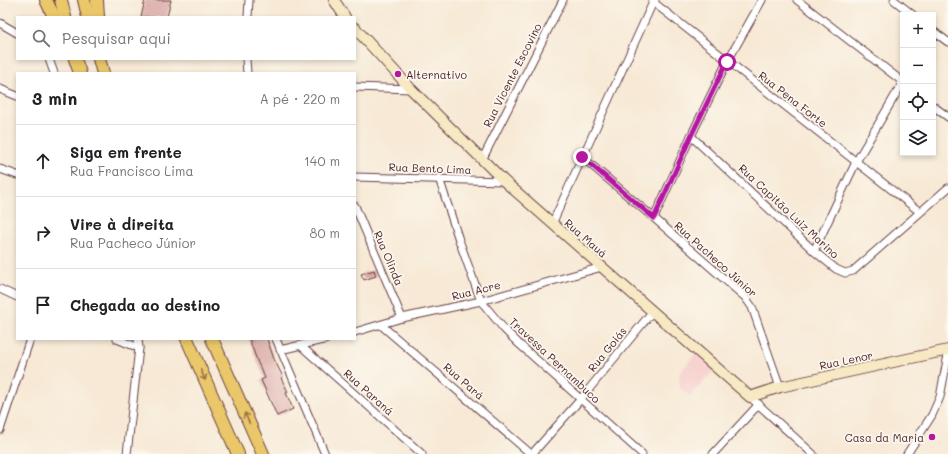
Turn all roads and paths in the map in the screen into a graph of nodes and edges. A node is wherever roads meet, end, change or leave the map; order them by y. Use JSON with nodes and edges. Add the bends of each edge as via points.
{"nodes":[{"id":1,"x":46,"y":0,"type":"edge"},
{"id":2,"x":61,"y":0,"type":"edge"},
{"id":3,"x":84,"y":0,"type":"edge"},
{"id":4,"x":97,"y":0,"type":"edge"},
{"id":5,"x":249,"y":0,"type":"edge"},
{"id":6,"x":334,"y":0,"type":"edge"},
{"id":7,"x":563,"y":0,"type":"edge"},
{"id":8,"x":762,"y":0,"type":"edge"},
{"id":9,"x":797,"y":0,"type":"edge"},
{"id":10,"x":894,"y":0,"type":"edge"},
{"id":11,"x":654,"y":1,"type":"edge"},
{"id":12,"x":909,"y":12,"type":"edge"},
{"id":13,"x":54,"y":16,"type":"edge"},
{"id":14,"x":65,"y":16,"type":"edge"},
{"id":15,"x":88,"y":16,"type":"edge"},
{"id":16,"x":98,"y":16,"type":"edge"},
{"id":17,"x":248,"y":16,"type":"edge"},
{"id":18,"x":344,"y":16,"type":"edge"},
{"id":19,"x":0,"y":23,"type":"edge"},
{"id":20,"x":356,"y":29,"type":"edge"},
{"id":21,"x":16,"y":32,"type":"edge"},
{"id":22,"x":936,"y":33,"type":"edge"},
{"id":23,"x":948,"y":42,"type":"edge"},
{"id":24,"x":49,"y":60,"type":"edge"},
{"id":25,"x":75,"y":60,"type":"edge"},
{"id":26,"x":246,"y":60,"type":"edge"},
{"id":27,"x":727,"y":62,"type":"junction"},
{"id":28,"x":54,"y":72,"type":"edge"},
{"id":29,"x":80,"y":72,"type":"edge"},
{"id":30,"x":247,"y":72,"type":"edge"},
{"id":31,"x":900,"y":80,"type":"edge"},
{"id":32,"x":902,"y":84,"type":"edge"},
{"id":33,"x":356,"y":87,"type":"edge"},
{"id":34,"x":0,"y":89,"type":"edge"},
{"id":35,"x":411,"y":89,"type":"junction"},
{"id":36,"x":16,"y":96,"type":"edge"},
{"id":37,"x":936,"y":108,"type":"edge"},
{"id":38,"x":948,"y":117,"type":"edge"},
{"id":39,"x":691,"y":136,"type":"junction"},
{"id":40,"x":582,"y":157,"type":"junction"},
{"id":41,"x":482,"y":160,"type":"junction"},
{"id":42,"x":856,"y":162,"type":"junction"},
{"id":43,"x":0,"y":169,"type":"edge"},
{"id":44,"x":16,"y":175,"type":"edge"},
{"id":45,"x":356,"y":177,"type":"edge"},
{"id":46,"x":439,"y":178,"type":"junction"},
{"id":47,"x":504,"y":181,"type":"junction"},
{"id":48,"x":948,"y":188,"type":"edge"},
{"id":49,"x":356,"y":208,"type":"edge"},
{"id":50,"x":920,"y":212,"type":"junction"},
{"id":51,"x":654,"y":218,"type":"junction"},
{"id":52,"x":552,"y":224,"type":"junction"},
{"id":53,"x":814,"y":251,"type":"junction"},
{"id":54,"x":602,"y":267,"type":"junction"},
{"id":55,"x":0,"y":289,"type":"edge"},
{"id":56,"x":16,"y":297,"type":"edge"},
{"id":57,"x":481,"y":300,"type":"junction"},
{"id":58,"x":652,"y":312,"type":"junction"},
{"id":59,"x":402,"y":318,"type":"junction"},
{"id":60,"x":381,"y":325,"type":"junction"},
{"id":61,"x":356,"y":332,"type":"edge"},
{"id":62,"x":30,"y":340,"type":"edge"},
{"id":63,"x":119,"y":340,"type":"edge"},
{"id":64,"x":138,"y":340,"type":"edge"},
{"id":65,"x":187,"y":340,"type":"edge"},
{"id":66,"x":212,"y":340,"type":"edge"},
{"id":67,"x":276,"y":340,"type":"edge"},
{"id":68,"x":323,"y":340,"type":"edge"},
{"id":69,"x":301,"y":346,"type":"junction"},
{"id":70,"x":139,"y":348,"type":"junction"},
{"id":71,"x":280,"y":350,"type":"junction"},
{"id":72,"x":948,"y":350,"type":"edge"},
{"id":73,"x":948,"y":355,"type":"edge"},
{"id":74,"x":780,"y":387,"type":"junction"},
{"id":75,"x":750,"y":397,"type":"junction"},
{"id":76,"x":580,"y":400,"type":"junction"},
{"id":77,"x":759,"y":404,"type":"junction"},
{"id":78,"x":0,"y":430,"type":"edge"},
{"id":79,"x":127,"y":454,"type":"edge"},
{"id":80,"x":238,"y":454,"type":"edge"},
{"id":81,"x":263,"y":454,"type":"edge"},
{"id":82,"x":325,"y":454,"type":"edge"},
{"id":83,"x":422,"y":454,"type":"edge"},
{"id":84,"x":532,"y":454,"type":"edge"},
{"id":85,"x":642,"y":454,"type":"edge"},
{"id":86,"x":713,"y":454,"type":"edge"},
{"id":87,"x":813,"y":454,"type":"edge"},
{"id":88,"x":907,"y":454,"type":"edge"}],
"edges":[{"from":1,"to":13,"type":"highway"},
{"from":2,"to":14,"type":"highway"},
{"from":3,"to":15,"type":"highway"},
{"from":4,"to":16,"type":"highway"},
{"from":5,"to":17,"type":"street"},
{"from":6,"to":18,"type":"street"},
{"from":7,"to":41,"type":"street","name":"Rua Vicente Escovino"},
{"from":8,"to":27,"type":"street"},
{"from":9,"to":31,"type":"street"},
{"from":10,"to":12,"type":"street"},
{"from":11,"to":27,"type":"street","name":"Rua Pena Forte"},
{"from":11,"to":40,"type":"street"},
{"from":19,"to":21,"type":"street"},
{"from":20,"to":35,"type":"street","name":"Rua Mauá"},
{"from":22,"to":23,"type":"street"},
{"from":24,"to":28,"type":"street"},
{"from":25,"to":29,"type":"highway"},
{"from":26,"to":30,"type":"street"},
{"from":27,"to":39,"type":"street"},
{"from":27,"to":42,"type":"street","name":"Rua Pena Forte"},
{"from":32,"to":42,"type":"street"},
{"from":33,"to":35,"type":"street"},
{"from":34,"to":36,"type":"street"},
{"from":35,"to":41,"type":"street","name":"Rua Mauá"},
{"from":37,"to":38,"type":"street"},
{"from":39,"to":51,"type":"street"},
{"from":39,"to":53,"type":"street","name":"Rua Capitão Luiz Marino"},
{"from":40,"to":51,"type":"street","name":"Rua Pacheco Júnior"},
{"from":40,"to":52,"type":"street"},
{"from":41,"to":47,"type":"street","name":"Rua Mauá"},
{"from":42,"to":50,"type":"street","name":"Rua Pena Forte"},
{"from":42,"to":53,"type":"street"},
{"from":43,"to":44,"type":"street"},
{"from":45,"to":46,"type":"street","name":"Rua Bento Lima"},
{"from":46,"to":47,"type":"street","name":"Rua Bento Lima"},
{"from":46,"to":57,"type":"street","name":"Travessa Pernambuco"},
{"from":47,"to":52,"type":"street","name":"Rua Mauá"},
{"from":48,"to":50,"type":"street","name":"Rua Capitão Luiz Marino"},
{"from":49,"to":59,"type":"street","name":"Rua Olinda"},
{"from":50,"to":53,"type":"street","name":"Rua Capitão Luiz Marino","via":[[853,271],[845,273],[836,269]]},
{"from":51,"to":74,"type":"street","name":"Rua Pacheco Júnior","via":[[745,297],[752,307]]},
{"from":52,"to":54,"type":"street","name":"Rua Mauá"},
{"from":54,"to":57,"type":"street","name":"Rua Acre"},
{"from":54,"to":58,"type":"street","name":"Rua Mauá"},
{"from":55,"to":56,"type":"street"},
{"from":57,"to":59,"type":"street","name":"Rua Acre"},
{"from":57,"to":76,"type":"street","name":"Travessa Pernambuco","via":[[504,329]]},
{"from":58,"to":75,"type":"street","name":"Rua Mauá"},
{"from":58,"to":76,"type":"street","name":"Rua Goiás"},
{"from":59,"to":60,"type":"street","name":"Rua Acre"},
{"from":60,"to":61,"type":"street","name":"Rua Acre"},
{"from":60,"to":84,"type":"street","name":"Rua Pará"},
{"from":62,"to":78,"type":"street"},
{"from":63,"to":70,"type":"street"},
{"from":64,"to":70,"type":"street"},
{"from":65,"to":80,"type":"highway","one_way":true},
{"from":81,"to":66,"type":"highway","one_way":true},
{"from":67,"to":71,"type":"street"},
{"from":68,"to":69,"type":"street"},
{"from":69,"to":71,"type":"street"},
{"from":69,"to":83,"type":"street","name":"Rua Paraná"},
{"from":70,"to":79,"type":"street"},
{"from":71,"to":82,"type":"street"},
{"from":72,"to":74,"type":"street","name":"Rua Lenor"},
{"from":73,"to":88,"type":"street","via":[[940,397],[932,415]]},
{"from":74,"to":75,"type":"street","name":"Rua Lenor"},
{"from":75,"to":77,"type":"street","name":"Rua Mauá"},
{"from":76,"to":84,"type":"street","name":"Rua Goiás"},
{"from":76,"to":85,"type":"street","name":"Travessa Pernambuco"},
{"from":77,"to":86,"type":"street"},
{"from":77,"to":87,"type":"street","name":"Rua Mauá"}]}
